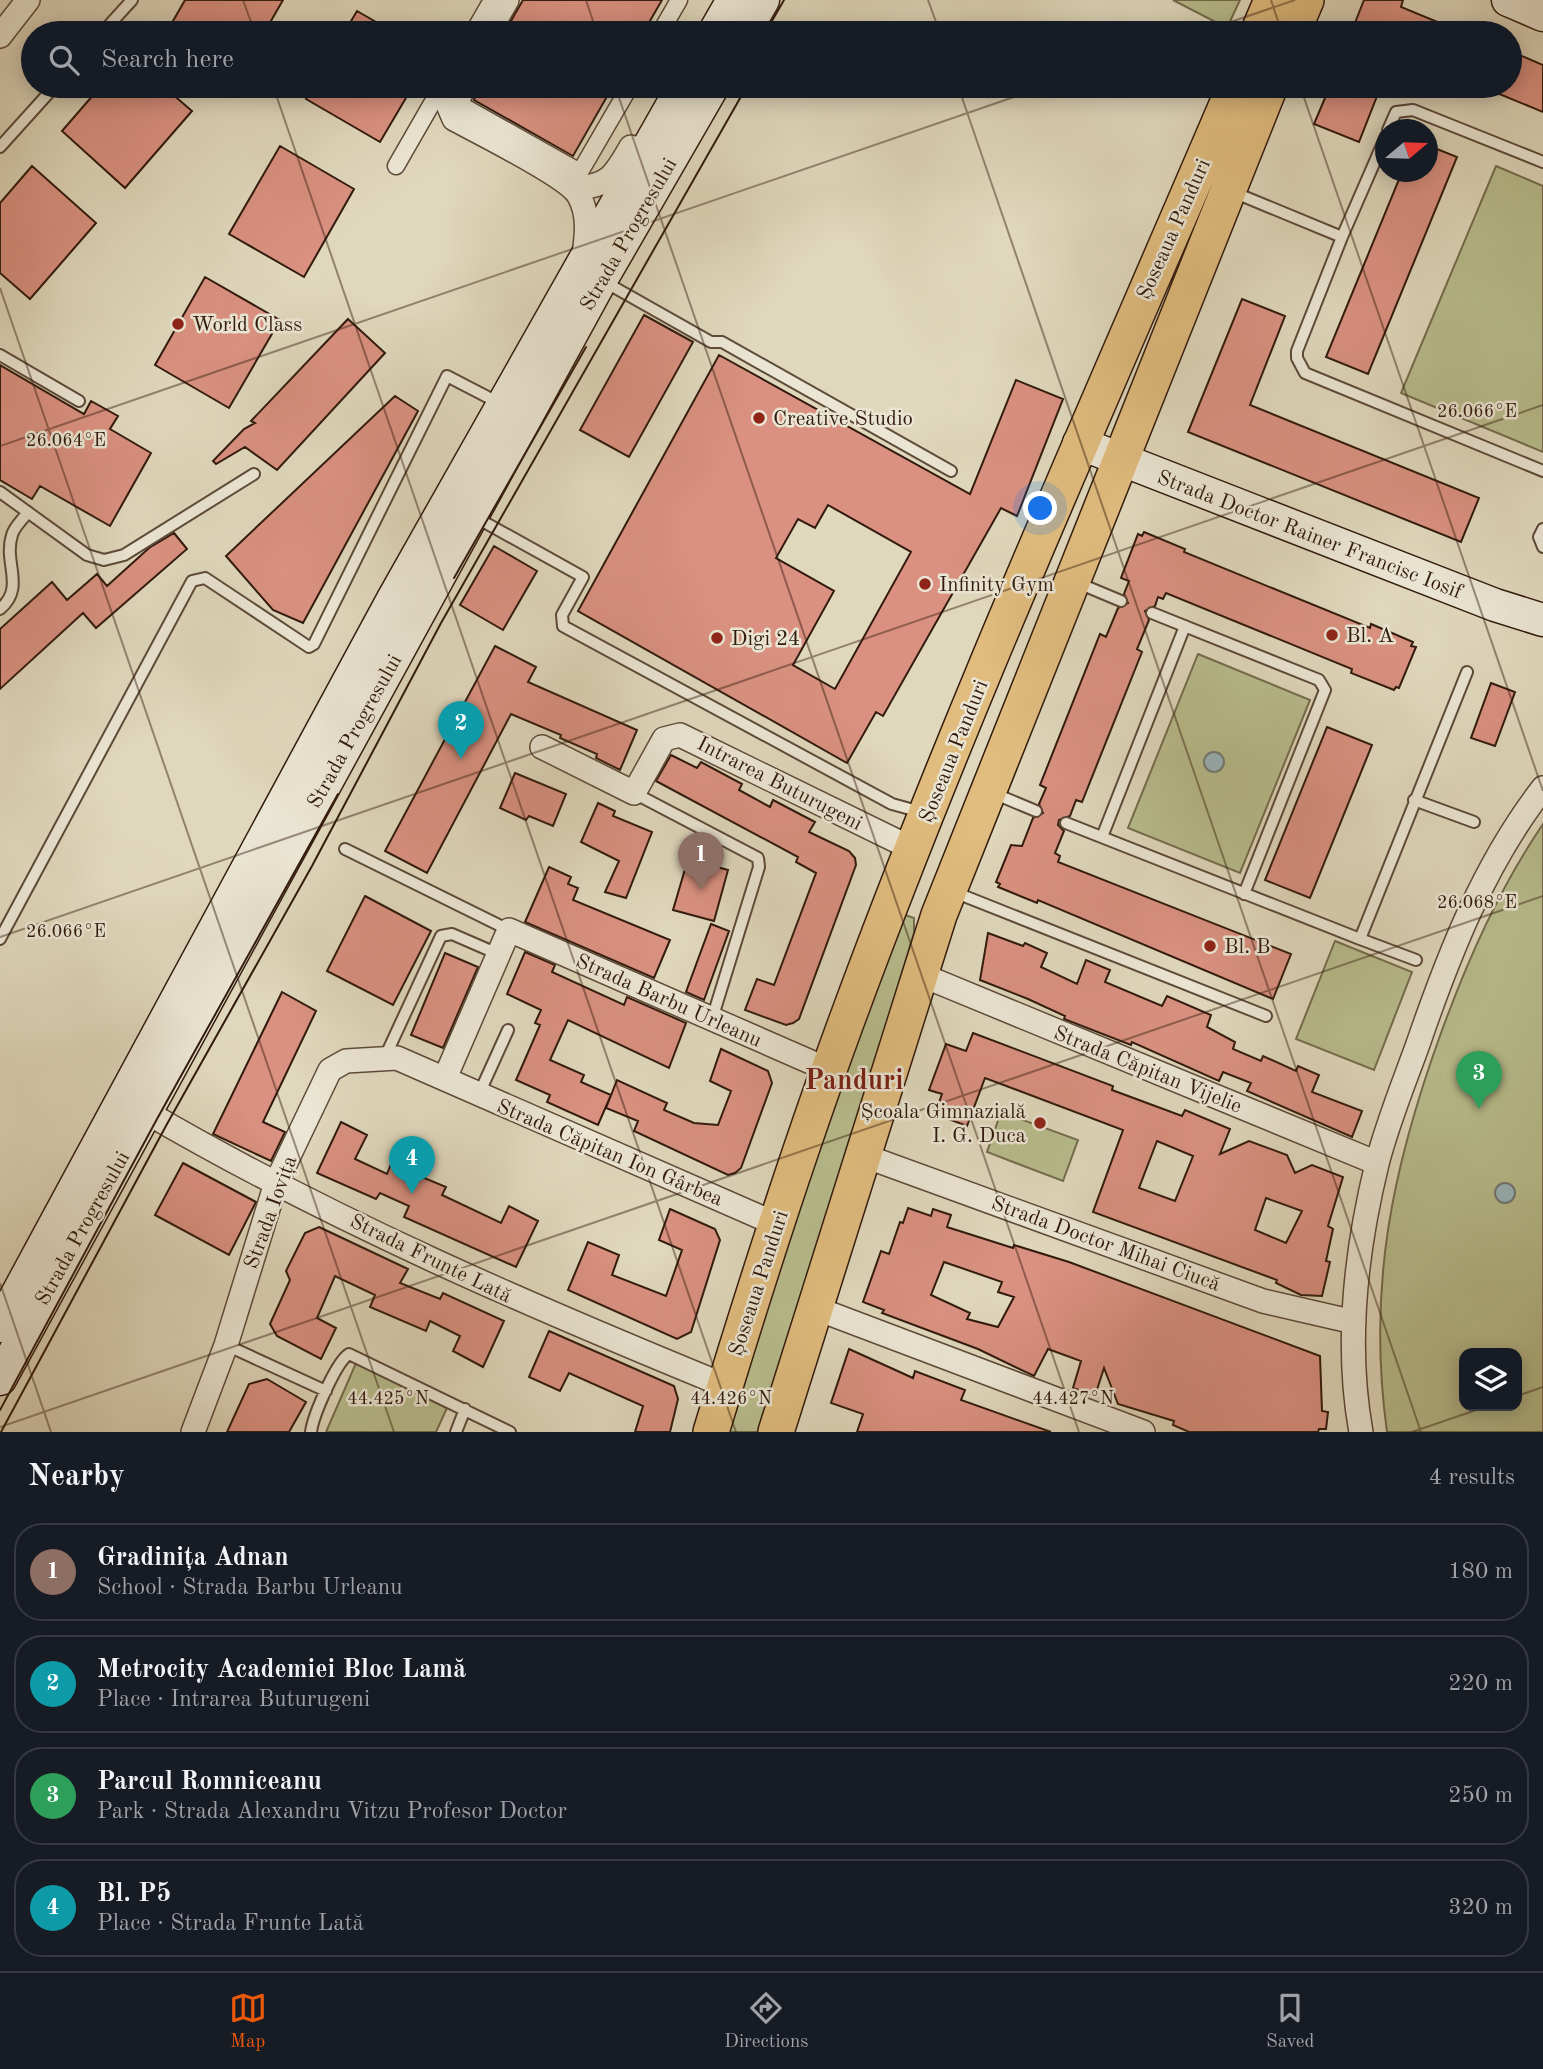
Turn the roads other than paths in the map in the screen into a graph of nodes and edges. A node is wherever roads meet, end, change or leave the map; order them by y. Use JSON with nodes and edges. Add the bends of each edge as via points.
{"nodes":[{"id":1,"x":28,"y":0,"type":"edge"},
{"id":2,"x":132,"y":0,"type":"edge"},
{"id":3,"x":492,"y":0,"type":"edge"},
{"id":4,"x":507,"y":0,"type":"edge"},
{"id":5,"x":517,"y":0,"type":"edge"},
{"id":6,"x":680,"y":0,"type":"edge"},
{"id":7,"x":733,"y":0,"type":"edge"},
{"id":8,"x":763,"y":0,"type":"edge"},
{"id":9,"x":1272,"y":0,"type":"edge"},
{"id":10,"x":1306,"y":0,"type":"edge"},
{"id":11,"x":1508,"y":0,"type":"edge"},
{"id":12,"x":1543,"y":15,"type":"edge"},
{"id":13,"x":113,"y":21,"type":"edge"},
{"id":14,"x":480,"y":21,"type":"edge"},
{"id":15,"x":495,"y":21,"type":"edge"},
{"id":16,"x":505,"y":21,"type":"edge"},
{"id":17,"x":667,"y":21,"type":"edge"},
{"id":18,"x":721,"y":21,"type":"edge"},
{"id":19,"x":751,"y":21,"type":"edge"},
{"id":20,"x":1263,"y":21,"type":"edge"},
{"id":21,"x":1297,"y":21,"type":"edge"},
{"id":22,"x":0,"y":36,"type":"edge"},
{"id":23,"x":44,"y":98,"type":"edge"},
{"id":24,"x":436,"y":98,"type":"edge"},
{"id":25,"x":452,"y":98,"type":"edge"},
{"id":26,"x":462,"y":98,"type":"edge"},
{"id":27,"x":623,"y":98,"type":"edge"},
{"id":28,"x":658,"y":98,"type":"edge"},
{"id":29,"x":677,"y":98,"type":"edge"},
{"id":30,"x":705,"y":98,"type":"edge"},
{"id":31,"x":1230,"y":98,"type":"edge"},
{"id":32,"x":1265,"y":98,"type":"edge"},
{"id":33,"x":1393,"y":119,"type":"edge"},
{"id":34,"x":1435,"y":119,"type":"edge"},
{"id":35,"x":1438,"y":120,"type":"edge"},
{"id":36,"x":0,"y":147,"type":"edge"},
{"id":37,"x":1375,"y":159,"type":"edge"},
{"id":38,"x":1543,"y":163,"type":"edge"},
{"id":39,"x":396,"y":166,"type":"dead end"},
{"id":40,"x":574,"y":188,"type":"junction"},
{"id":41,"x":1227,"y":189,"type":"junction"},
{"id":42,"x":1342,"y":237,"type":"junction"},
{"id":43,"x":592,"y":269,"type":"junction"},
{"id":44,"x":0,"y":355,"type":"edge"},
{"id":45,"x":79,"y":401,"type":"dead end"},
{"id":46,"x":514,"y":412,"type":"junction"},
{"id":47,"x":1079,"y":443,"type":"junction"},
{"id":48,"x":1118,"y":460,"type":"junction"},
{"id":49,"x":951,"y":471,"type":"dead end"},
{"id":50,"x":1543,"y":471,"type":"edge"},
{"id":51,"x":254,"y":474,"type":"dead end"},
{"id":52,"x":0,"y":492,"type":"edge"},
{"id":53,"x":28,"y":512,"type":"junction"},
{"id":54,"x":472,"y":515,"type":"junction"},
{"id":55,"x":1543,"y":528,"type":"edge"},
{"id":56,"x":1543,"y":547,"type":"edge"},
{"id":57,"x":1071,"y":580,"type":"junction"},
{"id":58,"x":1121,"y":601,"type":"dead end"},
{"id":59,"x":0,"y":609,"type":"edge"},
{"id":60,"x":1152,"y":613,"type":"dead end"},
{"id":61,"x":1543,"y":620,"type":"edge"},
{"id":62,"x":1185,"y":626,"type":"junction"},
{"id":63,"x":1467,"y":672,"type":"dead end"},
{"id":64,"x":542,"y":747,"type":"dead end"},
{"id":65,"x":1543,"y":788,"type":"edge"},
{"id":66,"x":988,"y":790,"type":"junction"},
{"id":67,"x":634,"y":793,"type":"junction"},
{"id":68,"x":1415,"y":800,"type":"junction"},
{"id":69,"x":1036,"y":811,"type":"dead end"},
{"id":70,"x":927,"y":813,"type":"junction"},
{"id":71,"x":1474,"y":822,"type":"dead end"},
{"id":72,"x":1066,"y":823,"type":"dead end"},
{"id":73,"x":1102,"y":837,"type":"junction"},
{"id":74,"x":345,"y":849,"type":"dead end"},
{"id":75,"x":913,"y":849,"type":"junction"},
{"id":76,"x":1244,"y":894,"type":"junction"},
{"id":77,"x":895,"y":896,"type":"junction"},
{"id":78,"x":943,"y":902,"type":"junction"},
{"id":79,"x":509,"y":930,"type":"junction"},
{"id":80,"x":0,"y":939,"type":"edge"},
{"id":81,"x":1360,"y":939,"type":"junction"},
{"id":82,"x":498,"y":954,"type":"junction"},
{"id":83,"x":1416,"y":960,"type":"dead end"},
{"id":84,"x":919,"y":974,"type":"junction"},
{"id":85,"x":1266,"y":1016,"type":"dead end"},
{"id":86,"x":712,"y":1019,"type":"junction"},
{"id":87,"x":508,"y":1030,"type":"dead end"},
{"id":88,"x":385,"y":1057,"type":"junction"},
{"id":89,"x":829,"y":1070,"type":"junction"},
{"id":90,"x":444,"y":1078,"type":"junction"},
{"id":91,"x":478,"y":1094,"type":"junction"},
{"id":92,"x":134,"y":1106,"type":"junction"},
{"id":93,"x":862,"y":1155,"type":"junction"},
{"id":94,"x":1377,"y":1163,"type":"junction"},
{"id":95,"x":276,"y":1183,"type":"junction"},
{"id":96,"x":776,"y":1224,"type":"junction"},
{"id":97,"x":815,"y":1308,"type":"junction"},
{"id":98,"x":1354,"y":1322,"type":"junction"},
{"id":99,"x":0,"y":1326,"type":"edge"},
{"id":100,"x":226,"y":1345,"type":"junction"},
{"id":101,"x":0,"y":1379,"type":"edge"},
{"id":102,"x":726,"y":1386,"type":"junction"},
{"id":103,"x":326,"y":1391,"type":"junction"},
{"id":104,"x":465,"y":1409,"type":"junction"},
{"id":105,"x":193,"y":1432,"type":"edge"},
{"id":106,"x":311,"y":1432,"type":"edge"},
{"id":107,"x":456,"y":1432,"type":"edge"},
{"id":108,"x":510,"y":1432,"type":"edge"},
{"id":109,"x":712,"y":1432,"type":"edge"},
{"id":110,"x":776,"y":1432,"type":"edge"},
{"id":111,"x":1143,"y":1432,"type":"edge"},
{"id":112,"x":1361,"y":1432,"type":"edge"}],
"edges":[{"from":1,"to":22,"type":"street"},
{"from":2,"to":13,"type":"lane"},
{"from":3,"to":14,"type":"street"},
{"from":4,"to":15,"type":"street"},
{"from":5,"to":16,"type":"street"},
{"from":6,"to":17,"type":"street"},
{"from":7,"to":18,"type":"main road"},
{"from":8,"to":19,"type":"main road"},
{"from":9,"to":20,"type":"main road"},
{"from":10,"to":21,"type":"main road"},
{"from":11,"to":12,"type":"main road"},
{"from":23,"to":36,"type":"lane"},
{"from":24,"to":39,"type":"street"},
{"from":25,"to":40,"type":"street","via":[[448,105],[454,119]]},
{"from":26,"to":27,"type":"street","via":[[458,104],[580,172]]},
{"from":28,"to":40,"type":"street","via":[[618,170],[606,182]]},
{"from":29,"to":43,"type":"main road","name":"Strada Progresului"},
{"from":30,"to":43,"type":"main road","name":"Strada Progresului"},
{"from":31,"to":47,"type":"main road","name":"Șoseaua Panduri"},
{"from":32,"to":41,"type":"main road","name":"Șoseaua Panduri"},
{"from":33,"to":34,"type":"lane","via":[[1396,112],[1413,110]]},
{"from":35,"to":38,"type":"lane"},
{"from":37,"to":42,"type":"lane"},
{"from":40,"to":43,"type":"street","via":[[586,218]]},
{"from":41,"to":42,"type":"lane"},
{"from":41,"to":48,"type":"main road","name":"Șoseaua Panduri"},
{"from":42,"to":50,"type":"lane","via":[[1297,351],[1305,373]]},
{"from":43,"to":46,"type":"main road","name":"Strada Progresului"},
{"from":43,"to":49,"type":"lane","via":[[711,342],[722,342]]},
{"from":44,"to":45,"type":"lane"},
{"from":46,"to":54,"type":"main road","name":"Strada Progresului"},
{"from":46,"to":80,"type":"lane","via":[[447,376],[309,647],[205,578],[192,581]]},
{"from":46,"to":92,"type":"main road","name":"Strada Progresului","via":[[393,599]]},
{"from":47,"to":48,"type":"main road","name":"Strada Doctor Rainer Francisc Iosif"},
{"from":47,"to":70,"type":"main road","name":"Șoseaua Panduri"},
{"from":48,"to":57,"type":"main road","name":"Șoseaua Panduri"},
{"from":48,"to":61,"type":"main road","name":"Strada Doctor Rainer Francisc Iosif"},
{"from":51,"to":53,"type":"lane","via":[[124,555],[104,560],[87,555]]},
{"from":52,"to":53,"type":"lane"},
{"from":53,"to":59,"type":"lane","via":[[12,535],[15,587]]},
{"from":54,"to":70,"type":"lane","via":[[583,576],[562,615],[563,626],[892,803]]},
{"from":54,"to":92,"type":"main road","name":"Strada Progresului"},
{"from":55,"to":56,"type":"lane","via":[[1539,537]]},
{"from":57,"to":58,"type":"lane"},
{"from":57,"to":66,"type":"main road","name":"Șoseaua Panduri"},
{"from":60,"to":62,"type":"lane"},
{"from":62,"to":73,"type":"lane"},
{"from":62,"to":76,"type":"lane","via":[[1319,680],[1325,690]]},
{"from":63,"to":68,"type":"lane"},
{"from":64,"to":67,"type":"street"},
{"from":65,"to":94,"type":"street","via":[[1508,835],[1443,971]]},
{"from":66,"to":69,"type":"lane"},
{"from":66,"to":78,"type":"main road","name":"Șoseaua Panduri"},
{"from":67,"to":75,"type":"street","name":"Intrarea Buturugeni","via":[[657,747],[669,736],[680,735]]},
{"from":67,"to":86,"type":"lane","via":[[758,858]]},
{"from":68,"to":71,"type":"lane"},
{"from":68,"to":81,"type":"lane"},
{"from":70,"to":75,"type":"main road","name":"Șoseaua Panduri"},
{"from":72,"to":73,"type":"lane"},
{"from":73,"to":76,"type":"lane"},
{"from":74,"to":79,"type":"lane"},
{"from":75,"to":77,"type":"main road","name":"Șoseaua Panduri"},
{"from":76,"to":81,"type":"lane"},
{"from":77,"to":78,"type":"main road"},
{"from":77,"to":89,"type":"main road","name":"Șoseaua Panduri"},
{"from":78,"to":84,"type":"main road","name":"Șoseaua Panduri"},
{"from":78,"to":85,"type":"lane"},
{"from":79,"to":82,"type":"street"},
{"from":79,"to":86,"type":"street","name":"Strada Barbu Urleanu"},
{"from":81,"to":83,"type":"lane"},
{"from":82,"to":88,"type":"lane","via":[[452,934],[441,936]]},
{"from":82,"to":90,"type":"street"},
{"from":84,"to":93,"type":"main road","name":"Șoseaua Panduri"},
{"from":84,"to":94,"type":"street","name":"Strada Căpitan Vijelie"},
{"from":86,"to":89,"type":"street","name":"Strada Barbu Urleanu"},
{"from":87,"to":91,"type":"lane"},
{"from":88,"to":90,"type":"street","name":"Strada Iovița"},
{"from":88,"to":95,"type":"street","name":"Strada Iovița","via":[[346,1061],[330,1070]]},
{"from":89,"to":96,"type":"main road","name":"Șoseaua Panduri"},
{"from":90,"to":91,"type":"street","name":"Strada Căpitan Ion Gârbea"},
{"from":91,"to":96,"type":"street","name":"Strada Căpitan Ion Gârbea"},
{"from":92,"to":95,"type":"street","name":"Strada Frunte Lată"},
{"from":92,"to":99,"type":"main road","name":"Strada Progresului"},
{"from":92,"to":101,"type":"main road","name":"Strada Progresului"},
{"from":93,"to":97,"type":"main road","name":"Șoseaua Panduri"},
{"from":93,"to":98,"type":"street","name":"Strada Doctor Mihai Ciucă","via":[[1263,1301]]},
{"from":94,"to":98,"type":"street"},
{"from":95,"to":100,"type":"street","name":"Strada Iovița"},
{"from":95,"to":102,"type":"street","name":"Strada Frunte Lată","via":[[522,1302]]},
{"from":96,"to":102,"type":"main road","name":"Șoseaua Panduri"},
{"from":97,"to":110,"type":"main road","name":"Șoseaua Panduri"},
{"from":97,"to":111,"type":"street"},
{"from":98,"to":112,"type":"street"},
{"from":100,"to":103,"type":"lane"},
{"from":100,"to":105,"type":"street","name":"Strada Iovița"},
{"from":102,"to":109,"type":"main road","name":"Șoseaua Panduri"},
{"from":103,"to":104,"type":"lane","via":[[349,1354]]},
{"from":103,"to":106,"type":"lane"},
{"from":104,"to":107,"type":"lane"},
{"from":104,"to":108,"type":"lane"}]}
